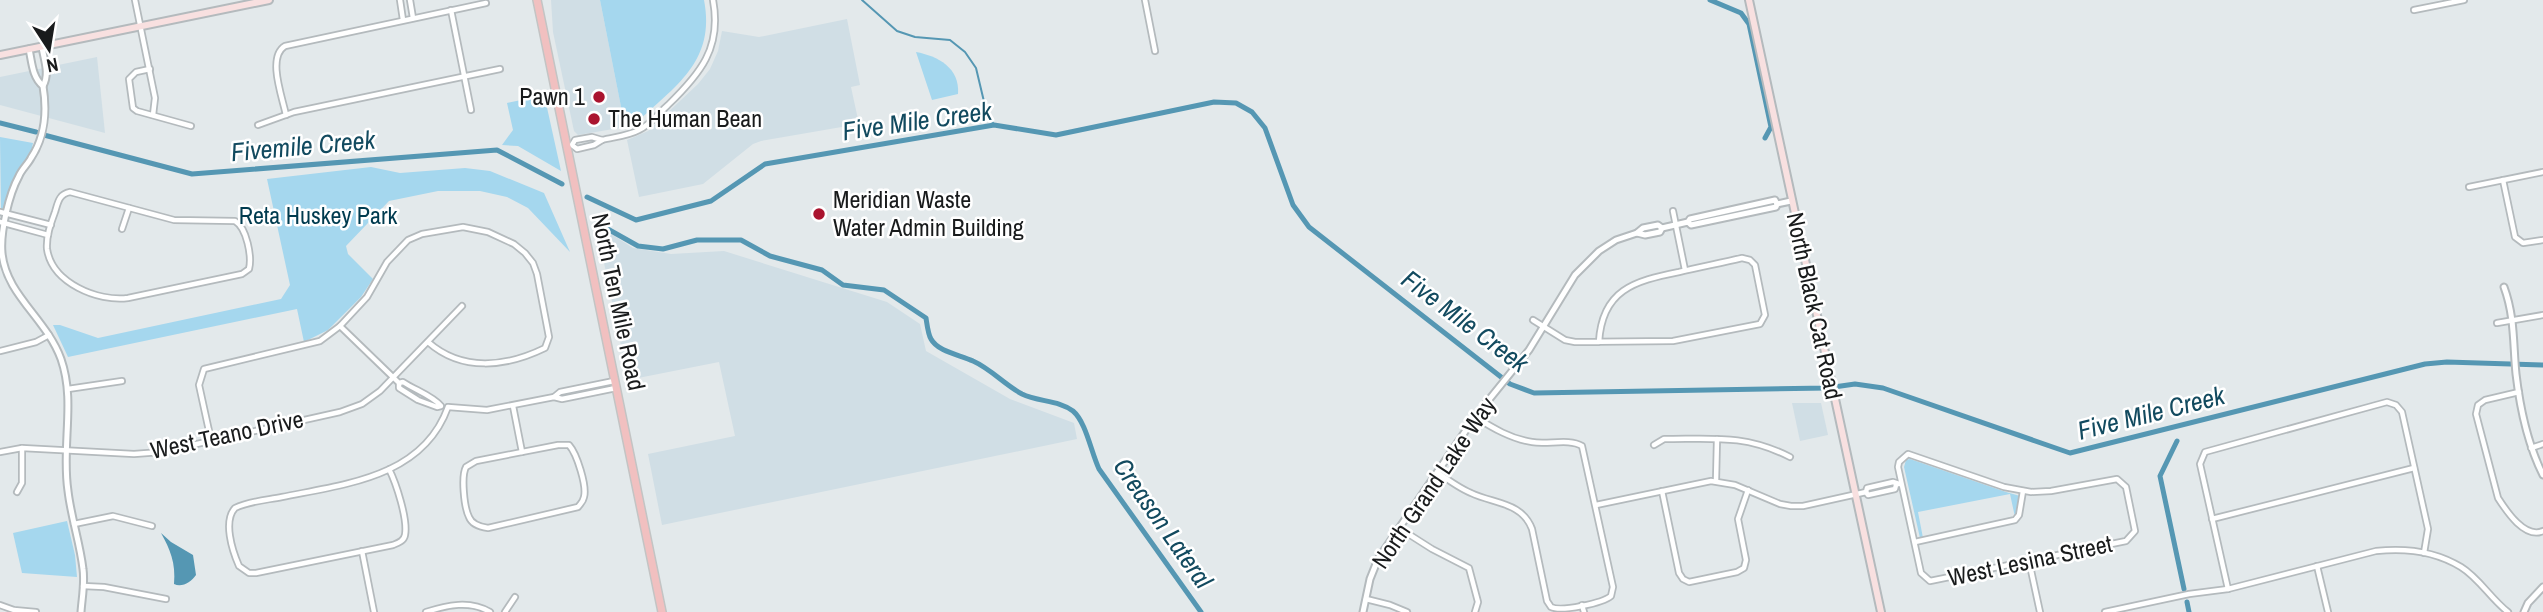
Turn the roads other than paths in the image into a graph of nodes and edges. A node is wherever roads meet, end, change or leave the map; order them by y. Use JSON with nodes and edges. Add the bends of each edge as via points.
{"nodes":[{"id":1,"x":135,"y":0,"type":"edge"},
{"id":2,"x":269,"y":0,"type":"edge"},
{"id":3,"x":400,"y":0,"type":"edge"},
{"id":4,"x":410,"y":0,"type":"edge"},
{"id":5,"x":537,"y":0,"type":"edge"},
{"id":6,"x":713,"y":0,"type":"edge"},
{"id":7,"x":1145,"y":0,"type":"edge"},
{"id":8,"x":1751,"y":0,"type":"edge"},
{"id":9,"x":2464,"y":0,"type":"edge"},
{"id":10,"x":486,"y":3,"type":"dead end"},
{"id":11,"x":451,"y":10,"type":"junction"},
{"id":12,"x":2414,"y":10,"type":"dead end"},
{"id":13,"x":414,"y":18,"type":"junction"},
{"id":14,"x":404,"y":20,"type":"junction"},
{"id":15,"x":141,"y":26,"type":"junction"},
{"id":16,"x":41,"y":47,"type":"junction"},
{"id":17,"x":30,"y":49,"type":"junction"},
{"id":18,"x":1155,"y":51,"type":"dead end"},
{"id":19,"x":0,"y":55,"type":"edge"},
{"id":20,"x":150,"y":69,"type":"junction"},
{"id":21,"x":500,"y":69,"type":"dead end"},
{"id":22,"x":465,"y":77,"type":"junction"},
{"id":23,"x":43,"y":86,"type":"junction"},
{"id":24,"x":471,"y":110,"type":"dead end"},
{"id":25,"x":286,"y":115,"type":"junction"},
{"id":26,"x":153,"y":116,"type":"junction"},
{"id":27,"x":191,"y":125,"type":"dead end"},
{"id":28,"x":258,"y":125,"type":"dead end"},
{"id":29,"x":569,"y":146,"type":"junction"},
{"id":30,"x":2543,"y":172,"type":"edge"},
{"id":31,"x":2503,"y":180,"type":"junction"},
{"id":32,"x":2469,"y":187,"type":"dead end"},
{"id":33,"x":1791,"y":201,"type":"junction"},
{"id":34,"x":130,"y":208,"type":"junction"},
{"id":35,"x":1673,"y":211,"type":"dead end"},
{"id":36,"x":0,"y":212,"type":"edge"},
{"id":37,"x":7,"y":214,"type":"junction"},
{"id":38,"x":2,"y":222,"type":"edge"},
{"id":39,"x":51,"y":225,"type":"junction"},
{"id":40,"x":1676,"y":225,"type":"junction"},
{"id":41,"x":122,"y":229,"type":"dead end"},
{"id":42,"x":48,"y":235,"type":"junction"},
{"id":43,"x":2543,"y":240,"type":"edge"},
{"id":44,"x":1685,"y":270,"type":"junction"},
{"id":45,"x":2504,"y":287,"type":"dead end"},
{"id":46,"x":461,"y":306,"type":"dead end"},
{"id":47,"x":2543,"y":315,"type":"edge"},
{"id":48,"x":1533,"y":320,"type":"dead end"},
{"id":49,"x":2512,"y":320,"type":"junction"},
{"id":50,"x":2497,"y":323,"type":"dead end"},
{"id":51,"x":340,"y":326,"type":"junction"},
{"id":52,"x":1544,"y":327,"type":"junction"},
{"id":53,"x":50,"y":335,"type":"junction"},
{"id":54,"x":428,"y":342,"type":"junction"},
{"id":55,"x":1599,"y":342,"type":"junction"},
{"id":56,"x":0,"y":351,"type":"edge"},
{"id":57,"x":393,"y":378,"type":"junction"},
{"id":58,"x":122,"y":382,"type":"dead end"},
{"id":59,"x":615,"y":384,"type":"junction"},
{"id":60,"x":68,"y":388,"type":"junction"},
{"id":61,"x":2519,"y":392,"type":"junction"},
{"id":62,"x":513,"y":406,"type":"junction"},
{"id":63,"x":448,"y":408,"type":"junction"},
{"id":64,"x":1475,"y":418,"type":"junction"},
{"id":65,"x":1717,"y":439,"type":"junction"},
{"id":66,"x":211,"y":440,"type":"junction"},
{"id":67,"x":2543,"y":444,"type":"edge"},
{"id":68,"x":1654,"y":445,"type":"dead end"},
{"id":69,"x":22,"y":448,"type":"junction"},
{"id":70,"x":2532,"y":448,"type":"junction"},
{"id":71,"x":67,"y":450,"type":"junction"},
{"id":72,"x":0,"y":452,"type":"edge"},
{"id":73,"x":522,"y":452,"type":"junction"},
{"id":74,"x":1790,"y":457,"type":"dead end"},
{"id":75,"x":2414,"y":468,"type":"junction"},
{"id":76,"x":389,"y":469,"type":"junction"},
{"id":77,"x":1437,"y":472,"type":"junction"},
{"id":78,"x":2543,"y":475,"type":"edge"},
{"id":79,"x":1716,"y":481,"type":"junction"},
{"id":80,"x":1899,"y":484,"type":"junction"},
{"id":81,"x":1748,"y":490,"type":"junction"},
{"id":82,"x":1662,"y":491,"type":"junction"},
{"id":83,"x":2023,"y":491,"type":"junction"},
{"id":84,"x":17,"y":492,"type":"dead end"},
{"id":85,"x":1855,"y":494,"type":"junction"},
{"id":86,"x":1595,"y":505,"type":"junction"},
{"id":87,"x":2212,"y":520,"type":"junction"},
{"id":88,"x":74,"y":524,"type":"junction"},
{"id":89,"x":152,"y":526,"type":"dead end"},
{"id":90,"x":1398,"y":528,"type":"junction"},
{"id":91,"x":2543,"y":531,"type":"edge"},
{"id":92,"x":1914,"y":542,"type":"junction"},
{"id":93,"x":362,"y":551,"type":"junction"},
{"id":94,"x":2424,"y":552,"type":"junction"},
{"id":95,"x":2029,"y":561,"type":"junction"},
{"id":96,"x":2317,"y":566,"type":"junction"},
{"id":97,"x":83,"y":586,"type":"junction"},
{"id":98,"x":2543,"y":587,"type":"edge"},
{"id":99,"x":2228,"y":589,"type":"junction"},
{"id":100,"x":515,"y":597,"type":"dead end"},
{"id":101,"x":166,"y":599,"type":"dead end"},
{"id":102,"x":1366,"y":599,"type":"junction"},
{"id":103,"x":0,"y":605,"type":"edge"},
{"id":104,"x":1582,"y":605,"type":"junction"},
{"id":105,"x":1476,"y":611,"type":"edge"},
{"id":106,"x":36,"y":612,"type":"edge"},
{"id":107,"x":81,"y":612,"type":"edge"},
{"id":108,"x":374,"y":612,"type":"edge"},
{"id":109,"x":426,"y":612,"type":"edge"},
{"id":110,"x":490,"y":612,"type":"edge"},
{"id":111,"x":505,"y":612,"type":"edge"},
{"id":112,"x":662,"y":612,"type":"edge"},
{"id":113,"x":1363,"y":612,"type":"edge"},
{"id":114,"x":1407,"y":612,"type":"edge"},
{"id":115,"x":1584,"y":612,"type":"edge"},
{"id":116,"x":1881,"y":612,"type":"edge"},
{"id":117,"x":2040,"y":612,"type":"edge"},
{"id":118,"x":2105,"y":612,"type":"edge"},
{"id":119,"x":2328,"y":612,"type":"edge"},
{"id":120,"x":2508,"y":612,"type":"edge"},
{"id":121,"x":2524,"y":612,"type":"edge"}],
"edges":[{"from":1,"to":15,"type":"street"},
{"from":2,"to":15,"type":"main road"},
{"from":3,"to":14,"type":"street"},
{"from":4,"to":13,"type":"street"},
{"from":5,"to":29,"type":"main road","name":"North Ten Mile Road"},
{"from":6,"to":29,"type":"street","via":[[714,36],[692,81],[645,127],[594,145]]},
{"from":7,"to":18,"type":"street"},
{"from":8,"to":33,"type":"main road","name":"North Black Cat Road"},
{"from":9,"to":12,"type":"street"},
{"from":10,"to":11,"type":"street"},
{"from":11,"to":13,"type":"street"},
{"from":11,"to":22,"type":"street"},
{"from":13,"to":14,"type":"street"},
{"from":14,"to":25,"type":"street","via":[[278,51],[275,61]]},
{"from":15,"to":16,"type":"main road"},
{"from":15,"to":20,"type":"street"},
{"from":16,"to":17,"type":"main road"},
{"from":16,"to":23,"type":"street","via":[[46,70]]},
{"from":17,"to":19,"type":"main road"},
{"from":17,"to":23,"type":"street","via":[[34,73]]},
{"from":20,"to":26,"type":"street"},
{"from":20,"to":26,"type":"street","via":[[136,72],[130,79],[133,108]]},
{"from":21,"to":22,"type":"street"},
{"from":22,"to":24,"type":"street"},
{"from":22,"to":25,"type":"street"},
{"from":23,"to":37,"type":"street","via":[[46,113],[34,154],[18,178]]},
{"from":25,"to":28,"type":"street"},
{"from":26,"to":27,"type":"street"},
{"from":29,"to":59,"type":"main road","name":"North Ten Mile Road"},
{"from":30,"to":31,"type":"street"},
{"from":31,"to":32,"type":"street"},
{"from":31,"to":43,"type":"street","via":[[2518,241]]},
{"from":33,"to":40,"type":"street","name":"North Grand Lake Way"},
{"from":33,"to":85,"type":"main road","name":"North Black Cat Road"},
{"from":34,"to":39,"type":"street","via":[[64,193]]},
{"from":34,"to":41,"type":"street"},
{"from":34,"to":42,"type":"street","via":[[185,222],[239,223],[249,269],[128,298],[106,298],[57,271],[49,255]]},
{"from":35,"to":40,"type":"street"},
{"from":36,"to":37,"type":"street"},
{"from":37,"to":38,"type":"street"},
{"from":37,"to":39,"type":"street"},
{"from":38,"to":42,"type":"street"},
{"from":38,"to":53,"type":"street","via":[[7,274]]},
{"from":39,"to":42,"type":"street"},
{"from":40,"to":44,"type":"street"},
{"from":40,"to":52,"type":"street","name":"North Grand Lake Way","via":[[1643,228],[1587,261]]},
{"from":44,"to":55,"type":"street","via":[[1626,287],[1604,314]]},
{"from":44,"to":55,"type":"street","via":[[1750,260],[1755,265],[1765,315],[1760,324],[1674,341]]},
{"from":45,"to":49,"type":"street"},
{"from":46,"to":54,"type":"street","name":"West Teano Drive"},
{"from":47,"to":49,"type":"street"},
{"from":48,"to":52,"type":"street"},
{"from":49,"to":50,"type":"street"},
{"from":49,"to":61,"type":"street"},
{"from":51,"to":54,"type":"street","via":[[367,297],[397,250],[422,234],[474,228],[525,253],[537,274],[549,337],[545,348],[530,355],[470,364],[443,356]]},
{"from":51,"to":57,"type":"street"},
{"from":51,"to":66,"type":"street","via":[[314,344],[214,365],[202,372],[199,384]]},
{"from":52,"to":55,"type":"street","via":[[1565,340]]},
{"from":52,"to":64,"type":"street","name":"North Grand Lake Way"},
{"from":53,"to":56,"type":"street"},
{"from":53,"to":60,"type":"street"},
{"from":54,"to":57,"type":"street","name":"West Teano Drive"},
{"from":57,"to":63,"type":"street","via":[[399,388],[418,400]]},
{"from":57,"to":66,"type":"street","name":"West Teano Drive","via":[[362,404],[340,412]]},
{"from":58,"to":60,"type":"street"},
{"from":59,"to":62,"type":"street"},
{"from":59,"to":112,"type":"main road","name":"North Ten Mile Road"},
{"from":60,"to":71,"type":"street"},
{"from":61,"to":70,"type":"street"},
{"from":61,"to":91,"type":"street","via":[[2485,400],[2476,414],[2498,498],[2529,533]]},
{"from":62,"to":63,"type":"street","via":[[476,411]]},
{"from":62,"to":73,"type":"street"},
{"from":63,"to":76,"type":"street","via":[[425,448]]},
{"from":64,"to":77,"type":"street","name":"North Grand Lake Way"},
{"from":64,"to":86,"type":"street","via":[[1518,439],[1580,444]]},
{"from":65,"to":68,"type":"street","via":[[1664,439]]},
{"from":65,"to":74,"type":"street","via":[[1754,442]]},
{"from":65,"to":79,"type":"street"},
{"from":66,"to":71,"type":"street","name":"West Teano Drive","via":[[134,454]]},
{"from":67,"to":70,"type":"street"},
{"from":69,"to":71,"type":"street","name":"West Teano Drive"},
{"from":69,"to":72,"type":"street","name":"West Teano Drive"},
{"from":69,"to":84,"type":"street","via":[[22,483]]},
{"from":70,"to":78,"type":"street"},
{"from":71,"to":88,"type":"street","via":[[67,489]]},
{"from":73,"to":73,"type":"street","via":[[471,463],[463,473],[469,517],[474,523],[485,527],[573,510],[584,500],[577,455],[569,445]]},
{"from":75,"to":87,"type":"street"},
{"from":75,"to":87,"type":"street","via":[[2402,412],[2387,402],[2209,449],[2200,464]]},
{"from":75,"to":94,"type":"street","via":[[2428,529]]},
{"from":76,"to":93,"type":"street","via":[[401,509],[403,539]]},
{"from":76,"to":93,"type":"street","via":[[358,481],[242,505],[232,512],[229,525],[242,570],[256,573]]},
{"from":77,"to":90,"type":"street","name":"North Grand Lake Way"},
{"from":77,"to":104,"type":"street","via":[[1527,518],[1547,601],[1560,610]]},
{"from":79,"to":81,"type":"street"},
{"from":79,"to":82,"type":"street"},
{"from":80,"to":83,"type":"street","via":[[1903,457],[1913,454]]},
{"from":80,"to":85,"type":"street","via":[[1895,489]]},
{"from":80,"to":92,"type":"street"},
{"from":81,"to":82,"type":"street","via":[[1738,519],[1744,568],[1692,582],[1679,573]]},
{"from":81,"to":85,"type":"street","via":[[1791,506]]},
{"from":82,"to":86,"type":"street"},
{"from":83,"to":92,"type":"street","via":[[2015,520]]},
{"from":83,"to":95,"type":"street","name":"West Lesina Street","via":[[2121,481],[2135,527],[2126,541]]},
{"from":85,"to":116,"type":"main road","name":"North Black Cat Road"},
{"from":86,"to":104,"type":"street","via":[[1613,587],[1605,600]]},
{"from":87,"to":99,"type":"street"},
{"from":88,"to":89,"type":"street","via":[[113,516]]},
{"from":88,"to":97,"type":"street"},
{"from":90,"to":102,"type":"street","name":"North Grand Lake Way","via":[[1378,559]]},
{"from":90,"to":105,"type":"street","via":[[1469,568]]},
{"from":92,"to":95,"type":"street","name":"West Lesina Street","via":[[1921,573],[1935,581]]},
{"from":93,"to":108,"type":"street"},
{"from":94,"to":96,"type":"street","via":[[2376,551]]},
{"from":94,"to":120,"type":"street","via":[[2461,567]]},
{"from":95,"to":117,"type":"street"},
{"from":96,"to":99,"type":"street"},
{"from":96,"to":119,"type":"street"},
{"from":97,"to":101,"type":"street"},
{"from":97,"to":107,"type":"street"},
{"from":98,"to":121,"type":"street"},
{"from":99,"to":118,"type":"street"},
{"from":100,"to":111,"type":"street"},
{"from":102,"to":113,"type":"street","name":"North Grand Lake Way"},
{"from":102,"to":114,"type":"street"},
{"from":103,"to":106,"type":"street"},
{"from":104,"to":115,"type":"street"},
{"from":109,"to":110,"type":"street","via":[[467,604]]}]}
